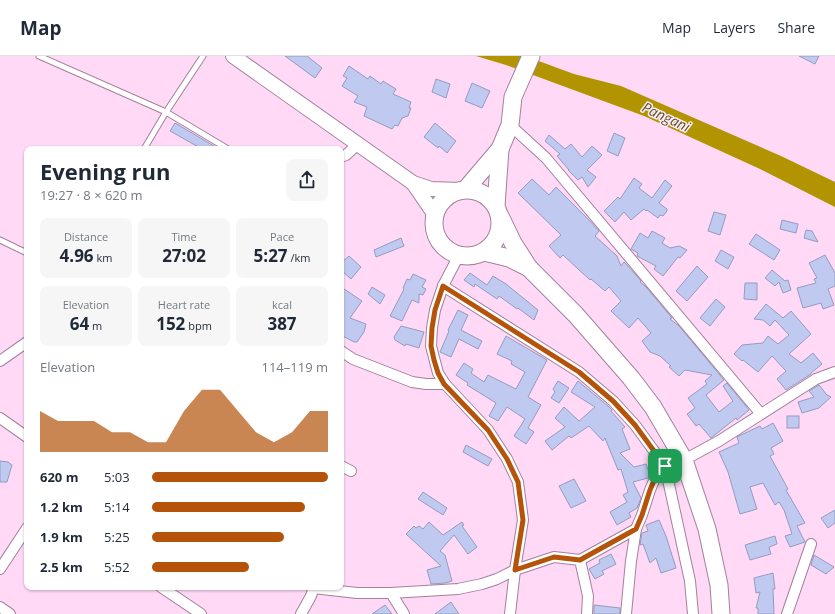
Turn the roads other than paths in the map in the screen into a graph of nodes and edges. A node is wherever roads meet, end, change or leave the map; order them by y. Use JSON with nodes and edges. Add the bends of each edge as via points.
{"nodes":[{"id":1,"x":39,"y":56,"type":"edge"},
{"id":2,"x":203,"y":56,"type":"edge"},
{"id":3,"x":233,"y":56,"type":"edge"},
{"id":4,"x":531,"y":56,"type":"edge"},
{"id":5,"x":166,"y":112,"type":"junction"},
{"id":6,"x":510,"y":125,"type":"junction"},
{"id":7,"x":358,"y":144,"type":"junction"},
{"id":8,"x":146,"y":146,"type":"edge"},
{"id":9,"x":223,"y":146,"type":"edge"},
{"id":10,"x":500,"y":149,"type":"junction"},
{"id":11,"x":344,"y":156,"type":"edge"},
{"id":12,"x":413,"y":183,"type":"junction"},
{"id":13,"x":464,"y":190,"type":"junction"},
{"id":14,"x":498,"y":211,"type":"junction"},
{"id":15,"x":435,"y":215,"type":"junction"},
{"id":16,"x":0,"y":240,"type":"edge"},
{"id":17,"x":24,"y":252,"type":"edge"},
{"id":18,"x":484,"y":252,"type":"junction"},
{"id":19,"x":459,"y":255,"type":"junction"},
{"id":20,"x":529,"y":268,"type":"junction"},
{"id":21,"x":443,"y":286,"type":"junction"},
{"id":22,"x":24,"y":344,"type":"edge"},
{"id":23,"x":344,"y":353,"type":"edge"},
{"id":24,"x":0,"y":361,"type":"edge"},
{"id":25,"x":835,"y":372,"type":"edge"},
{"id":26,"x":444,"y":384,"type":"junction"},
{"id":27,"x":761,"y":414,"type":"junction"},
{"id":28,"x":0,"y":418,"type":"edge"},
{"id":29,"x":24,"y":435,"type":"edge"},
{"id":30,"x":684,"y":460,"type":"junction"},
{"id":31,"x":665,"y":466,"type":"junction"},
{"id":32,"x":344,"y":468,"type":"edge"},
{"id":33,"x":351,"y":471,"type":"dead end"},
{"id":34,"x":636,"y":529,"type":"junction"},
{"id":35,"x":24,"y":533,"type":"edge"},
{"id":36,"x":810,"y":544,"type":"dead end"},
{"id":37,"x":580,"y":560,"type":"junction"},
{"id":38,"x":0,"y":569,"type":"edge"},
{"id":39,"x":515,"y":570,"type":"junction"},
{"id":40,"x":165,"y":590,"type":"edge"},
{"id":41,"x":312,"y":590,"type":"edge"},
{"id":42,"x":335,"y":590,"type":"edge"},
{"id":43,"x":391,"y":593,"type":"junction"},
{"id":44,"x":0,"y":607,"type":"edge"},
{"id":45,"x":10,"y":614,"type":"edge"},
{"id":46,"x":201,"y":614,"type":"edge"},
{"id":47,"x":301,"y":614,"type":"edge"},
{"id":48,"x":404,"y":614,"type":"edge"},
{"id":49,"x":510,"y":614,"type":"edge"},
{"id":50,"x":587,"y":614,"type":"edge"},
{"id":51,"x":626,"y":614,"type":"edge"},
{"id":52,"x":693,"y":614,"type":"edge"},
{"id":53,"x":721,"y":614,"type":"edge"},
{"id":54,"x":787,"y":614,"type":"edge"}],
"edges":[{"from":1,"to":5,"type":"lane"},
{"from":2,"to":5,"type":"lane"},
{"from":3,"to":7,"type":"main road"},
{"from":4,"to":6,"type":"highway","via":[[513,97]]},
{"from":5,"to":8,"type":"lane"},
{"from":5,"to":9,"type":"lane"},
{"from":6,"to":10,"type":"highway"},
{"from":6,"to":27,"type":"street","via":[[546,158]]},
{"from":7,"to":11,"type":"street"},
{"from":7,"to":12,"type":"main road"},
{"from":10,"to":13,"type":"highway"},
{"from":10,"to":14,"type":"highway"},
{"from":12,"to":13,"type":"main road","via":[[431,189]]},
{"from":12,"to":15,"type":"main road"},
{"from":13,"to":14,"type":"highway","via":[[475,190],[483,194],[491,199]]},
{"from":13,"to":15,"type":"highway","via":[[444,199]]},
{"from":14,"to":18,"type":"highway","via":[[498,236]]},
{"from":14,"to":20,"type":"highway","via":[[513,243]]},
{"from":15,"to":19,"type":"highway","via":[[434,228],[439,240],[447,250]]},
{"from":16,"to":17,"type":"lane"},
{"from":18,"to":19,"type":"highway","via":[[472,256]]},
{"from":18,"to":20,"type":"highway","via":[[509,258]]},
{"from":19,"to":21,"type":"street"},
{"from":20,"to":30,"type":"highway","via":[[576,315],[631,378],[653,407]]},
{"from":21,"to":26,"type":"street","via":[[435,310],[431,346],[438,373]]},
{"from":21,"to":31,"type":"street","via":[[579,372],[613,401],[635,425]]},
{"from":22,"to":24,"type":"street"},
{"from":23,"to":26,"type":"street","via":[[412,382]]},
{"from":25,"to":27,"type":"street","via":[[816,379]]},
{"from":26,"to":39,"type":"street","via":[[488,430],[518,482],[523,520]]},
{"from":27,"to":30,"type":"street"},
{"from":28,"to":29,"type":"street"},
{"from":30,"to":31,"type":"street"},
{"from":30,"to":53,"type":"highway","via":[[707,528],[719,585]]},
{"from":31,"to":34,"type":"street","via":[[656,476]]},
{"from":31,"to":52,"type":"street","via":[[690,580]]},
{"from":32,"to":33,"type":"street"},
{"from":34,"to":37,"type":"street"},
{"from":34,"to":51,"type":"street"},
{"from":35,"to":38,"type":"street"},
{"from":36,"to":54,"type":"street"},
{"from":37,"to":39,"type":"street","via":[[554,557]]},
{"from":37,"to":50,"type":"street","via":[[588,596]]},
{"from":39,"to":43,"type":"street","via":[[482,584],[458,589]]},
{"from":39,"to":49,"type":"street"},
{"from":40,"to":46,"type":"street"},
{"from":41,"to":47,"type":"street"},
{"from":42,"to":43,"type":"street"},
{"from":43,"to":48,"type":"street"},
{"from":44,"to":45,"type":"street"}]}
